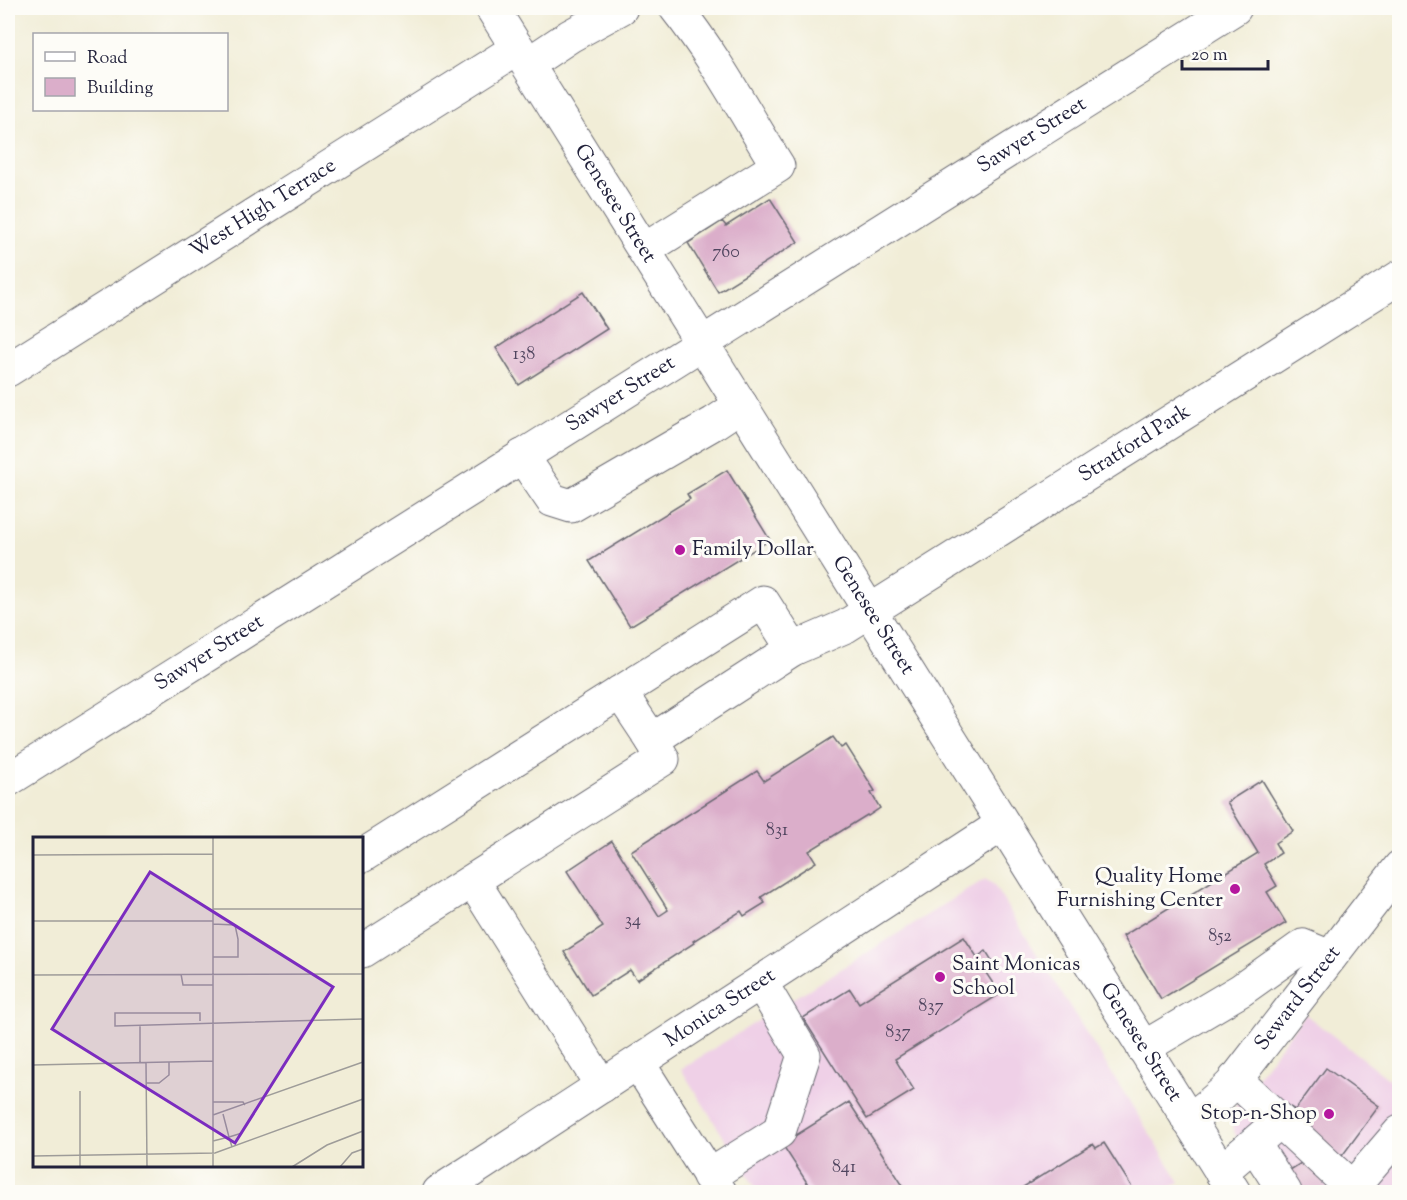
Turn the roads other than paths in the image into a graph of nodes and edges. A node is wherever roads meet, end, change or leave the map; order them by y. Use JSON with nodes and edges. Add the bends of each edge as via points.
{"nodes":[{"id":1,"x":492,"y":8,"type":"edge"},
{"id":2,"x":621,"y":8,"type":"edge"},
{"id":3,"x":676,"y":8,"type":"edge"},
{"id":4,"x":1235,"y":8,"type":"edge"},
{"id":5,"x":523,"y":56,"type":"junction"},
{"id":6,"x":644,"y":250,"type":"junction"},
{"id":7,"x":1400,"y":277,"type":"edge"},
{"id":8,"x":702,"y":343,"type":"junction"},
{"id":9,"x":8,"y":370,"type":"edge"},
{"id":10,"x":741,"y":405,"type":"junction"},
{"id":11,"x":522,"y":456,"type":"junction"},
{"id":12,"x":870,"y":611,"type":"junction"},
{"id":13,"x":793,"y":649,"type":"junction"},
{"id":14,"x":620,"y":692,"type":"junction"},
{"id":15,"x":652,"y":740,"type":"junction"},
{"id":16,"x":8,"y":780,"type":"edge"},
{"id":17,"x":1003,"y":824,"type":"junction"},
{"id":18,"x":363,"y":855,"type":"edge"},
{"id":19,"x":1400,"y":867,"type":"edge"},
{"id":20,"x":473,"y":881,"type":"junction"},
{"id":21,"x":363,"y":950,"type":"edge"},
{"id":22,"x":1330,"y":957,"type":"junction"},
{"id":23,"x":760,"y":982,"type":"junction"},
{"id":24,"x":1240,"y":990,"type":"junction"},
{"id":25,"x":1281,"y":1020,"type":"junction"},
{"id":26,"x":1143,"y":1048,"type":"junction"},
{"id":27,"x":638,"y":1063,"type":"junction"},
{"id":28,"x":1235,"y":1079,"type":"junction"},
{"id":29,"x":602,"y":1086,"type":"junction"},
{"id":30,"x":1188,"y":1120,"type":"junction"},
{"id":31,"x":1280,"y":1121,"type":"junction"},
{"id":32,"x":1400,"y":1132,"type":"edge"},
{"id":33,"x":1254,"y":1144,"type":"junction"},
{"id":34,"x":1227,"y":1182,"type":"edge"},
{"id":35,"x":715,"y":1184,"type":"edge"},
{"id":36,"x":1352,"y":1191,"type":"edge"},
{"id":37,"x":439,"y":1192,"type":"edge"},
{"id":38,"x":1285,"y":1192,"type":"edge"}],
"edges":[{"from":1,"to":5,"type":"street","name":"Genesee Street"},
{"from":2,"to":5,"type":"street","name":"West High Terrace"},
{"from":3,"to":6,"type":"street","via":[[778,166]]},
{"from":4,"to":8,"type":"street","name":"Sawyer Street"},
{"from":5,"to":6,"type":"street","name":"Genesee Street"},
{"from":5,"to":9,"type":"street","name":"West High Terrace"},
{"from":6,"to":8,"type":"street","name":"Genesee Street"},
{"from":7,"to":12,"type":"street","name":"Stratford Park"},
{"from":8,"to":10,"type":"street","name":"Genesee Street"},
{"from":8,"to":11,"type":"street","name":"Sawyer Street"},
{"from":10,"to":11,"type":"street","via":[[571,506],[552,500]]},
{"from":10,"to":12,"type":"street","name":"Genesee Street"},
{"from":11,"to":16,"type":"street","name":"Sawyer Street"},
{"from":12,"to":13,"type":"street","name":"Stratford Park"},
{"from":12,"to":17,"type":"street","name":"Genesee Street"},
{"from":13,"to":14,"type":"street","via":[[763,602]]},
{"from":13,"to":15,"type":"street","name":"Stratford Park"},
{"from":14,"to":15,"type":"street"},
{"from":14,"to":18,"type":"street"},
{"from":15,"to":20,"type":"street","via":[[663,759]]},
{"from":17,"to":23,"type":"street","name":"Monica Street"},
{"from":17,"to":26,"type":"street","name":"Genesee Street"},
{"from":19,"to":22,"type":"street","name":"Seward Street"},
{"from":20,"to":21,"type":"street"},
{"from":20,"to":29,"type":"street"},
{"from":22,"to":24,"type":"street","via":[[1304,946]]},
{"from":22,"to":25,"type":"street","name":"Seward Street"},
{"from":23,"to":27,"type":"street","name":"Monica Street"},
{"from":23,"to":35,"type":"street","via":[[804,1055],[779,1132]]},
{"from":24,"to":25,"type":"street"},
{"from":24,"to":26,"type":"street"},
{"from":25,"to":28,"type":"street","name":"Seward Street"},
{"from":26,"to":30,"type":"street","name":"Genesee Street"},
{"from":27,"to":29,"type":"street","name":"Monica Street"},
{"from":27,"to":35,"type":"street"},
{"from":28,"to":30,"type":"street","name":"Seward Street"},
{"from":28,"to":31,"type":"street"},
{"from":29,"to":37,"type":"street","name":"Monica Street"},
{"from":30,"to":34,"type":"street","name":"Genesee Street"},
{"from":31,"to":33,"type":"street"},
{"from":31,"to":36,"type":"street"},
{"from":32,"to":36,"type":"street"},
{"from":33,"to":34,"type":"street"},
{"from":33,"to":38,"type":"street"}]}
